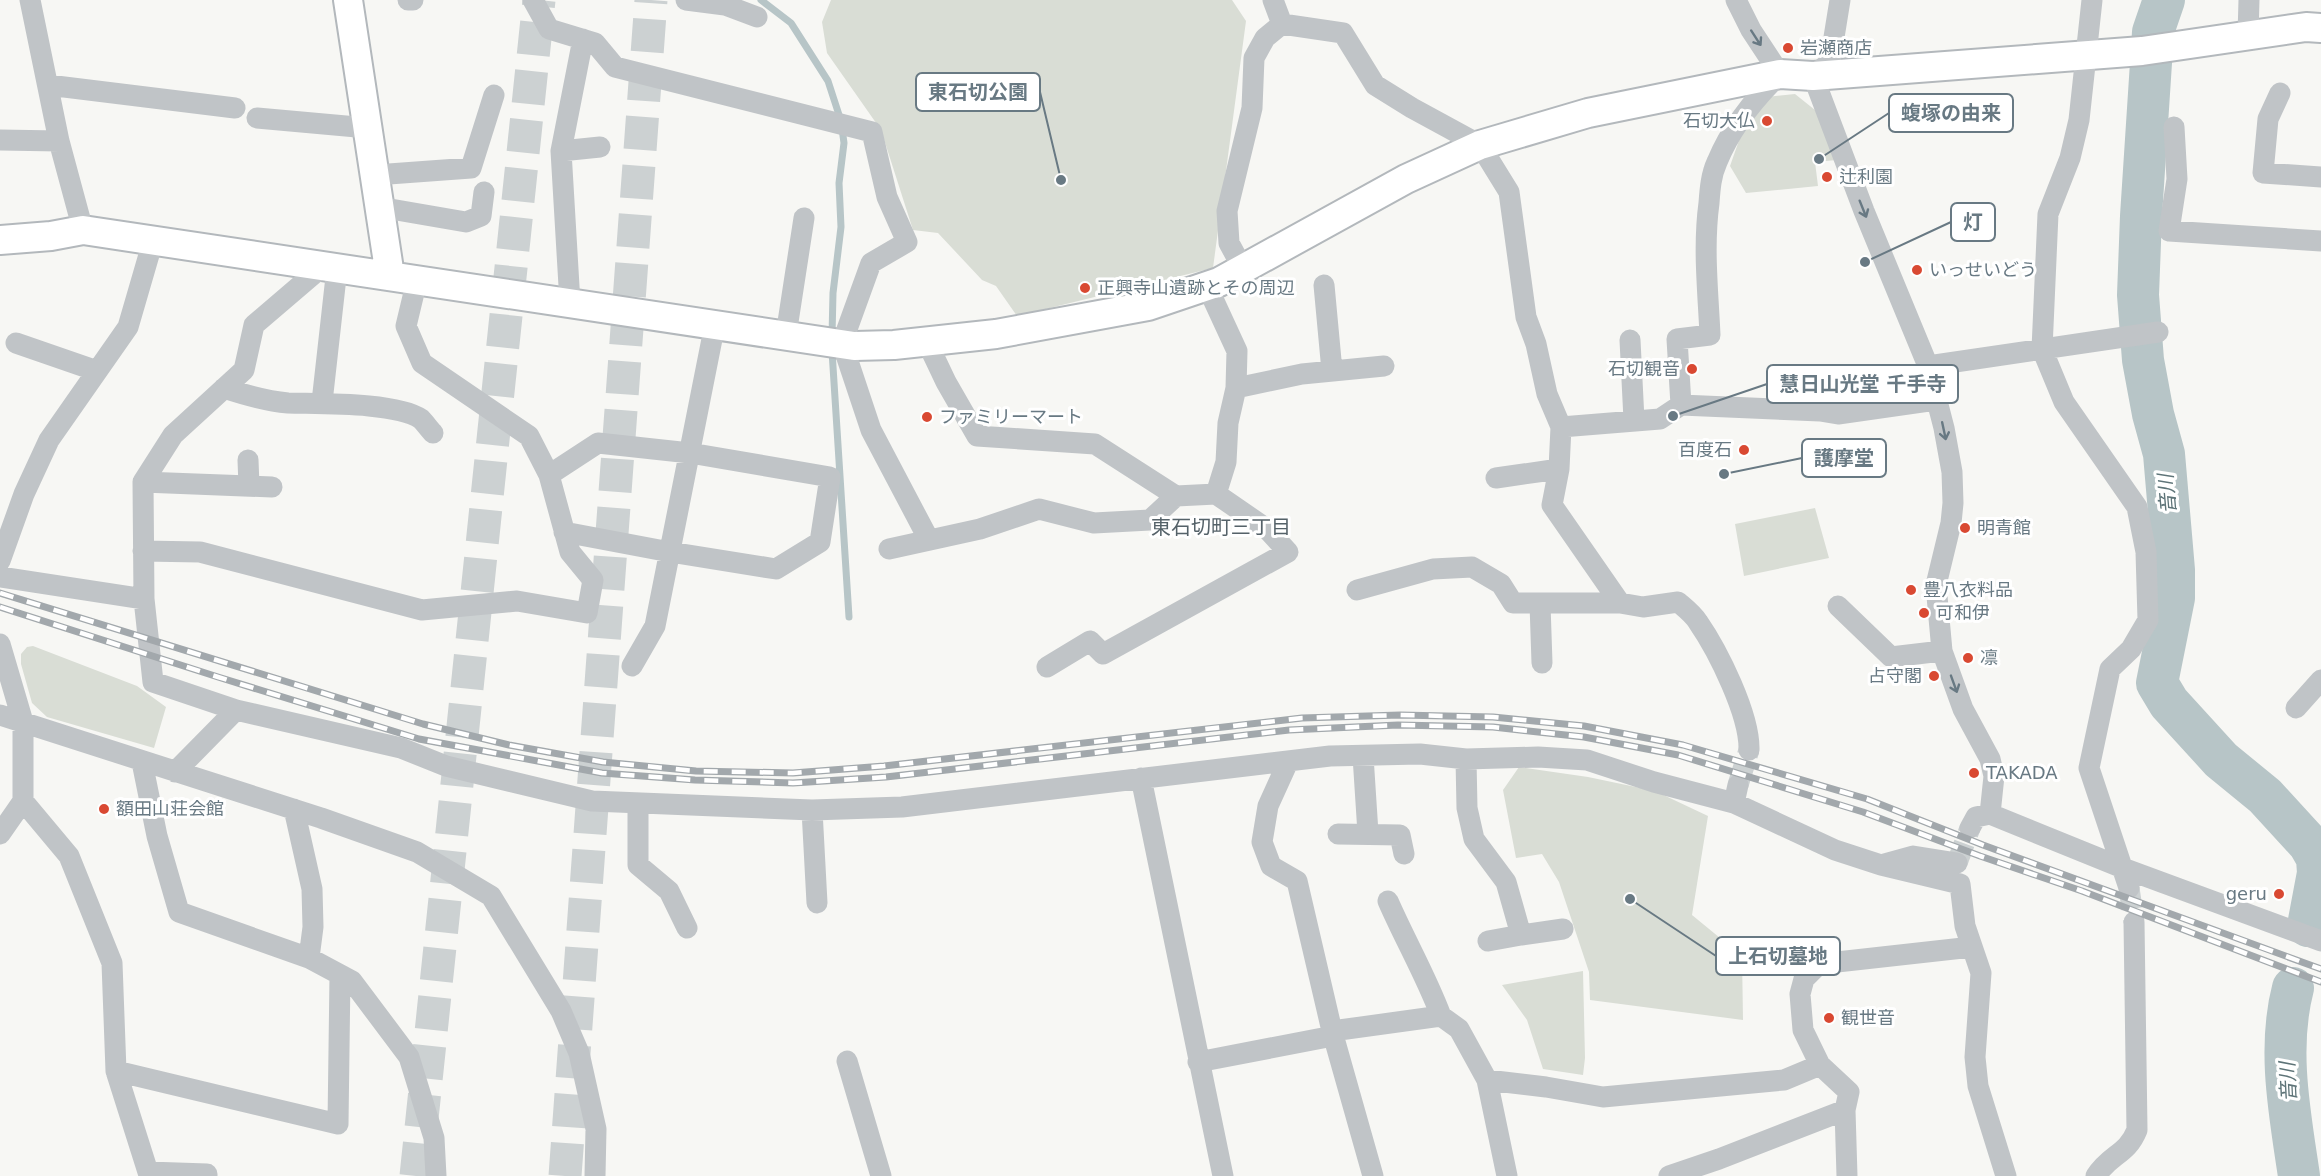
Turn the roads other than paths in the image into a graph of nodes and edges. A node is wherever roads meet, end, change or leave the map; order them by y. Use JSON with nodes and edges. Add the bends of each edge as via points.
{"nodes":[{"id":1,"x":30,"y":0,"type":"edge"},
{"id":2,"x":348,"y":0,"type":"edge"},
{"id":3,"x":408,"y":0,"type":"edge"},
{"id":4,"x":413,"y":0,"type":"edge"},
{"id":5,"x":533,"y":0,"type":"edge"},
{"id":6,"x":686,"y":0,"type":"edge"},
{"id":7,"x":1273,"y":0,"type":"edge"},
{"id":8,"x":1736,"y":0,"type":"edge"},
{"id":9,"x":1840,"y":0,"type":"edge"},
{"id":10,"x":2092,"y":0,"type":"edge"},
{"id":11,"x":2249,"y":0,"type":"edge"},
{"id":12,"x":757,"y":17,"type":"dead end"},
{"id":13,"x":1282,"y":24,"type":"junction"},
{"id":14,"x":2321,"y":28,"type":"edge"},
{"id":15,"x":2248,"y":35,"type":"junction"},
{"id":16,"x":583,"y":39,"type":"junction"},
{"id":17,"x":2086,"y":55,"type":"junction"},
{"id":18,"x":1780,"y":74,"type":"junction"},
{"id":19,"x":1813,"y":76,"type":"junction"},
{"id":20,"x":48,"y":85,"type":"junction"},
{"id":21,"x":2280,"y":93,"type":"dead end"},
{"id":22,"x":494,"y":94,"type":"dead end"},
{"id":23,"x":235,"y":108,"type":"dead end"},
{"id":24,"x":257,"y":118,"type":"dead end"},
{"id":25,"x":2174,"y":127,"type":"dead end"},
{"id":26,"x":368,"y":128,"type":"junction"},
{"id":27,"x":0,"y":140,"type":"edge"},
{"id":28,"x":59,"y":141,"type":"junction"},
{"id":29,"x":1480,"y":146,"type":"junction"},
{"id":30,"x":600,"y":147,"type":"dead end"},
{"id":31,"x":561,"y":151,"type":"junction"},
{"id":32,"x":375,"y":175,"type":"junction"},
{"id":33,"x":2321,"y":177,"type":"edge"},
{"id":34,"x":484,"y":192,"type":"dead end"},
{"id":35,"x":380,"y":207,"type":"junction"},
{"id":36,"x":804,"y":218,"type":"dead end"},
{"id":37,"x":83,"y":230,"type":"junction"},
{"id":38,"x":0,"y":240,"type":"edge"},
{"id":39,"x":153,"y":241,"type":"junction"},
{"id":40,"x":2321,"y":241,"type":"edge"},
{"id":41,"x":330,"y":267,"type":"junction"},
{"id":42,"x":1243,"y":269,"type":"junction"},
{"id":43,"x":403,"y":278,"type":"junction"},
{"id":44,"x":1324,"y":285,"type":"dead end"},
{"id":45,"x":1207,"y":286,"type":"junction"},
{"id":46,"x":570,"y":303,"type":"junction"},
{"id":47,"x":716,"y":324,"type":"junction"},
{"id":48,"x":2158,"y":332,"type":"dead end"},
{"id":49,"x":786,"y":335,"type":"junction"},
{"id":50,"x":1630,"y":340,"type":"dead end"},
{"id":51,"x":927,"y":342,"type":"junction"},
{"id":52,"x":842,"y":343,"type":"junction"},
{"id":53,"x":16,"y":344,"type":"dead end"},
{"id":54,"x":2042,"y":349,"type":"junction"},
{"id":55,"x":1384,"y":366,"type":"dead end"},
{"id":56,"x":1928,"y":366,"type":"junction"},
{"id":57,"x":97,"y":371,"type":"junction"},
{"id":58,"x":1332,"y":371,"type":"junction"},
{"id":59,"x":224,"y":388,"type":"junction"},
{"id":60,"x":1236,"y":388,"type":"junction"},
{"id":61,"x":1936,"y":400,"type":"junction"},
{"id":62,"x":322,"y":402,"type":"junction"},
{"id":63,"x":1681,"y":405,"type":"junction"},
{"id":64,"x":1634,"y":420,"type":"junction"},
{"id":65,"x":1561,"y":427,"type":"junction"},
{"id":66,"x":433,"y":433,"type":"dead end"},
{"id":67,"x":690,"y":453,"type":"junction"},
{"id":68,"x":248,"y":460,"type":"dead end"},
{"id":69,"x":1559,"y":469,"type":"junction"},
{"id":70,"x":549,"y":475,"type":"junction"},
{"id":71,"x":1496,"y":478,"type":"dead end"},
{"id":72,"x":142,"y":482,"type":"junction"},
{"id":73,"x":249,"y":486,"type":"junction"},
{"id":74,"x":272,"y":487,"type":"dead end"},
{"id":75,"x":1216,"y":494,"type":"junction"},
{"id":76,"x":1176,"y":496,"type":"junction"},
{"id":77,"x":564,"y":532,"type":"junction"},
{"id":78,"x":929,"y":540,"type":"junction"},
{"id":79,"x":889,"y":549,"type":"dead end"},
{"id":80,"x":143,"y":551,"type":"junction"},
{"id":81,"x":669,"y":552,"type":"junction"},
{"id":82,"x":0,"y":561,"type":"edge"},
{"id":83,"x":0,"y":577,"type":"edge"},
{"id":84,"x":1357,"y":590,"type":"dead end"},
{"id":85,"x":144,"y":599,"type":"junction"},
{"id":86,"x":1540,"y":603,"type":"junction"},
{"id":87,"x":1620,"y":603,"type":"junction"},
{"id":88,"x":1838,"y":606,"type":"dead end"},
{"id":89,"x":0,"y":644,"type":"edge"},
{"id":90,"x":1942,"y":651,"type":"junction"},
{"id":91,"x":1542,"y":663,"type":"dead end"},
{"id":92,"x":632,"y":666,"type":"dead end"},
{"id":93,"x":1047,"y":667,"type":"dead end"},
{"id":94,"x":2321,"y":680,"type":"edge"},
{"id":95,"x":2296,"y":708,"type":"dead end"},
{"id":96,"x":236,"y":710,"type":"junction"},
{"id":97,"x":0,"y":715,"type":"edge"},
{"id":98,"x":23,"y":722,"type":"junction"},
{"id":99,"x":1749,"y":750,"type":"tunnel mouth"},
{"id":100,"x":1363,"y":756,"type":"junction"},
{"id":101,"x":1466,"y":759,"type":"junction"},
{"id":102,"x":142,"y":762,"type":"junction"},
{"id":103,"x":1288,"y":762,"type":"junction"},
{"id":104,"x":174,"y":772,"type":"junction"},
{"id":105,"x":1142,"y":778,"type":"junction"},
{"id":106,"x":23,"y":801,"type":"junction"},
{"id":107,"x":638,"y":803,"type":"junction"},
{"id":108,"x":294,"y":809,"type":"junction"},
{"id":109,"x":812,"y":810,"type":"junction"},
{"id":110,"x":1990,"y":814,"type":"junction"},
{"id":111,"x":1970,"y":828,"type":"tunnel mouth"},
{"id":112,"x":0,"y":834,"type":"edge"},
{"id":113,"x":1338,"y":834,"type":"dead end"},
{"id":114,"x":1368,"y":834,"type":"junction"},
{"id":115,"x":1404,"y":854,"type":"dead end"},
{"id":116,"x":1957,"y":863,"type":"dead end"},
{"id":117,"x":1881,"y":865,"type":"junction"},
{"id":118,"x":2123,"y":868,"type":"junction"},
{"id":119,"x":2129,"y":888,"type":"tunnel mouth"},
{"id":120,"x":1388,"y":901,"type":"dead end"},
{"id":121,"x":817,"y":903,"type":"dead end"},
{"id":122,"x":2134,"y":922,"type":"tunnel mouth"},
{"id":123,"x":687,"y":928,"type":"dead end"},
{"id":124,"x":1563,"y":929,"type":"dead end"},
{"id":125,"x":1521,"y":935,"type":"junction"},
{"id":126,"x":2321,"y":940,"type":"edge"},
{"id":127,"x":1488,"y":941,"type":"dead end"},
{"id":128,"x":1972,"y":947,"type":"junction"},
{"id":129,"x":309,"y":958,"type":"junction"},
{"id":130,"x":340,"y":975,"type":"junction"},
{"id":131,"x":1441,"y":1016,"type":"junction"},
{"id":132,"x":1333,"y":1034,"type":"junction"},
{"id":133,"x":847,"y":1061,"type":"dead end"},
{"id":134,"x":1198,"y":1062,"type":"junction"},
{"id":135,"x":1820,"y":1065,"type":"junction"},
{"id":136,"x":116,"y":1071,"type":"junction"},
{"id":137,"x":1487,"y":1080,"type":"junction"},
{"id":138,"x":1845,"y":1110,"type":"junction"},
{"id":139,"x":207,"y":1176,"type":"edge"},
{"id":140,"x":436,"y":1176,"type":"edge"},
{"id":141,"x":595,"y":1176,"type":"edge"},
{"id":142,"x":880,"y":1176,"type":"edge"},
{"id":143,"x":1223,"y":1176,"type":"edge"},
{"id":144,"x":1373,"y":1176,"type":"edge"},
{"id":145,"x":1507,"y":1176,"type":"edge"},
{"id":146,"x":1669,"y":1176,"type":"edge"},
{"id":147,"x":1846,"y":1176,"type":"edge"},
{"id":148,"x":2006,"y":1176,"type":"edge"},
{"id":149,"x":2096,"y":1176,"type":"edge"}],
"edges":[{"from":1,"to":20,"type":"street"},
{"from":2,"to":26,"type":"street"},
{"from":3,"to":4,"type":"street"},
{"from":5,"to":16,"type":"street","via":[[549,29]]},
{"from":6,"to":12,"type":"street","via":[[725,5]]},
{"from":7,"to":13,"type":"street"},
{"from":8,"to":18,"type":"street","one_way":true},
{"from":9,"to":19,"type":"street","via":[[1830,62]]},
{"from":10,"to":17,"type":"street"},
{"from":11,"to":15,"type":"street"},
{"from":13,"to":29,"type":"street","via":[[1343,33],[1375,85]]},
{"from":13,"to":42,"type":"street","via":[[1265,38],[1254,58],[1252,108],[1227,211],[1229,243]]},
{"from":14,"to":15,"type":"street"},
{"from":15,"to":17,"type":"street"},
{"from":16,"to":31,"type":"street"},
{"from":16,"to":52,"type":"street","via":[[595,43],[615,67],[872,132],[887,197],[908,242],[871,263]]},
{"from":17,"to":19,"type":"street"},
{"from":17,"to":54,"type":"street","via":[[2079,120],[2070,158],[2048,214]]},
{"from":18,"to":19,"type":"street"},
{"from":18,"to":29,"type":"street","via":[[1588,113]]},
{"from":18,"to":63,"type":"street","via":[[1757,96],[1716,164],[1705,234],[1710,335],[1677,339]]},
{"from":19,"to":56,"type":"street","one_way":true},
{"from":20,"to":23,"type":"street"},
{"from":20,"to":28,"type":"street"},
{"from":21,"to":33,"type":"street","via":[[2268,119],[2264,173]]},
{"from":22,"to":32,"type":"street","via":[[471,168]]},
{"from":24,"to":26,"type":"street"},
{"from":25,"to":40,"type":"street","via":[[2177,179],[2169,231]]},
{"from":26,"to":32,"type":"street"},
{"from":27,"to":28,"type":"street"},
{"from":28,"to":37,"type":"street"},
{"from":29,"to":42,"type":"street","via":[[1406,179]]},
{"from":29,"to":65,"type":"street","via":[[1509,192],[1526,317],[1547,394]]},
{"from":30,"to":31,"type":"street"},
{"from":31,"to":46,"type":"street"},
{"from":32,"to":35,"type":"street"},
{"from":34,"to":35,"type":"street","via":[[481,216],[466,222]]},
{"from":35,"to":43,"type":"street"},
{"from":36,"to":49,"type":"street"},
{"from":37,"to":38,"type":"street"},
{"from":37,"to":39,"type":"street"},
{"from":39,"to":41,"type":"street"},
{"from":39,"to":57,"type":"street","via":[[128,327]]},
{"from":41,"to":43,"type":"street"},
{"from":41,"to":59,"type":"street","via":[[254,325],[244,370]]},
{"from":41,"to":62,"type":"street"},
{"from":42,"to":45,"type":"street"},
{"from":43,"to":46,"type":"street"},
{"from":43,"to":70,"type":"street","via":[[406,326],[422,363],[529,436]]},
{"from":44,"to":58,"type":"street"},
{"from":45,"to":51,"type":"street","via":[[1148,306],[996,334]]},
{"from":45,"to":60,"type":"street","via":[[1237,351]]},
{"from":46,"to":47,"type":"street"},
{"from":47,"to":49,"type":"street"},
{"from":47,"to":67,"type":"street"},
{"from":48,"to":54,"type":"street"},
{"from":49,"to":52,"type":"street"},
{"from":50,"to":64,"type":"street"},
{"from":51,"to":52,"type":"street","via":[[854,346]]},
{"from":51,"to":76,"type":"street","via":[[977,436],[1095,444]]},
{"from":52,"to":78,"type":"street","via":[[871,430]]},
{"from":53,"to":57,"type":"street"},
{"from":54,"to":56,"type":"street"},
{"from":54,"to":118,"type":"street","via":[[2064,402],[2137,507],[2146,552],[2148,620],[2131,649],[2110,669],[2089,768]]},
{"from":55,"to":58,"type":"street"},
{"from":56,"to":61,"type":"street"},
{"from":57,"to":82,"type":"street","via":[[49,440]]},
{"from":58,"to":60,"type":"street"},
{"from":59,"to":62,"type":"street","via":[[287,403]]},
{"from":59,"to":72,"type":"street","via":[[173,435]]},
{"from":60,"to":75,"type":"street","via":[[1228,423],[1227,462]]},
{"from":61,"to":63,"type":"street","via":[[1838,414]]},
{"from":61,"to":90,"type":"street","one_way":true,"via":[[1952,472],[1953,503],[1936,585]]},
{"from":62,"to":66,"type":"street","via":[[393,410],[420,419]]},
{"from":63,"to":64,"type":"street","via":[[1660,419]]},
{"from":64,"to":65,"type":"street"},
{"from":65,"to":69,"type":"street"},
{"from":67,"to":70,"type":"street","via":[[598,442]]},
{"from":67,"to":81,"type":"street"},
{"from":67,"to":81,"type":"street","via":[[830,477],[820,542],[776,569]]},
{"from":68,"to":73,"type":"street"},
{"from":69,"to":71,"type":"street"},
{"from":69,"to":87,"type":"street","via":[[1552,505]]},
{"from":70,"to":77,"type":"street"},
{"from":72,"to":73,"type":"street"},
{"from":72,"to":80,"type":"street"},
{"from":73,"to":74,"type":"street"},
{"from":75,"to":76,"type":"street"},
{"from":75,"to":93,"type":"street","via":[[1267,529],[1288,552],[1103,654],[1090,641]]},
{"from":76,"to":78,"type":"street","via":[[1150,520],[1094,523],[1039,508],[980,529]]},
{"from":77,"to":80,"type":"street","via":[[570,552],[593,580],[586,613],[517,601],[422,610],[200,552]]},
{"from":77,"to":81,"type":"street"},
{"from":78,"to":79,"type":"street"},
{"from":80,"to":85,"type":"street"},
{"from":81,"to":92,"type":"street","via":[[655,626]]},
{"from":83,"to":85,"type":"street"},
{"from":84,"to":86,"type":"street","via":[[1433,569],[1472,567],[1501,584],[1513,603]]},
{"from":85,"to":96,"type":"street","via":[[153,682]]},
{"from":86,"to":87,"type":"street"},
{"from":86,"to":91,"type":"street"},
{"from":87,"to":99,"type":"street","via":[[1643,607],[1678,602],[1697,620],[1733,686],[1749,737]]},
{"from":88,"to":90,"type":"street","via":[[1891,657]]},
{"from":89,"to":98,"type":"street"},
{"from":90,"to":110,"type":"street","one_way":true,"via":[[1963,709],[1990,759],[1994,776]]},
{"from":94,"to":95,"type":"street"},
{"from":96,"to":104,"type":"street"},
{"from":96,"to":107,"type":"street","via":[[401,748],[446,766],[592,801]]},
{"from":97,"to":98,"type":"street"},
{"from":98,"to":102,"type":"street"},
{"from":98,"to":106,"type":"street"},
{"from":100,"to":101,"type":"street","via":[[1420,754]]},
{"from":100,"to":103,"type":"street"},
{"from":100,"to":114,"type":"street"},
{"from":101,"to":117,"type":"street","via":[[1587,760],[1654,782],[1736,794],[1835,850]]},
{"from":101,"to":125,"type":"street","via":[[1467,808],[1474,839],[1506,882]]},
{"from":102,"to":104,"type":"street"},
{"from":102,"to":129,"type":"street","via":[[157,836],[179,912]]},
{"from":103,"to":105,"type":"street"},
{"from":103,"to":132,"type":"street","via":[[1268,806],[1262,842],[1271,866],[1297,881]]},
{"from":104,"to":108,"type":"street"},
{"from":105,"to":109,"type":"street","via":[[902,807]]},
{"from":105,"to":134,"type":"street"},
{"from":106,"to":112,"type":"street"},
{"from":106,"to":136,"type":"street","via":[[69,856],[112,963]]},
{"from":107,"to":109,"type":"street"},
{"from":107,"to":123,"type":"street","via":[[638,865],[669,891]]},
{"from":108,"to":129,"type":"street","via":[[312,889]]},
{"from":108,"to":141,"type":"street","via":[[417,852],[491,896],[561,1011],[579,1053],[596,1129]]},
{"from":109,"to":121,"type":"street"},
{"from":110,"to":111,"type":"street","via":[[1976,817]]},
{"from":110,"to":118,"type":"street"},
{"from":113,"to":114,"type":"street"},
{"from":114,"to":115,"type":"street","via":[[1400,835]]},
{"from":116,"to":117,"type":"street","via":[[1913,856]]},
{"from":117,"to":128,"type":"street","via":[[1960,884]]},
{"from":118,"to":119,"type":"street"},
{"from":118,"to":126,"type":"street"},
{"from":120,"to":131,"type":"street","via":[[1428,980]]},
{"from":122,"to":149,"type":"street","via":[[2136,1130],[2127,1148]]},
{"from":124,"to":125,"type":"street"},
{"from":125,"to":127,"type":"street"},
{"from":128,"to":135,"type":"street","via":[[1819,964],[1804,979],[1800,1002],[1803,1030]]},
{"from":128,"to":148,"type":"street","via":[[1981,973],[1975,1057],[1978,1086]]},
{"from":129,"to":130,"type":"street"},
{"from":130,"to":136,"type":"street","via":[[338,1124]]},
{"from":130,"to":140,"type":"street","via":[[352,981],[409,1058],[434,1138]]},
{"from":131,"to":132,"type":"street"},
{"from":131,"to":137,"type":"street","via":[[1460,1029]]},
{"from":132,"to":134,"type":"street"},
{"from":132,"to":144,"type":"street"},
{"from":133,"to":142,"type":"street"},
{"from":134,"to":143,"type":"street"},
{"from":135,"to":137,"type":"street","via":[[1784,1080],[1603,1097]]},
{"from":135,"to":138,"type":"street","via":[[1849,1092]]},
{"from":136,"to":139,"type":"street","via":[[148,1172]]},
{"from":137,"to":145,"type":"street"},
{"from":138,"to":146,"type":"street"},
{"from":138,"to":147,"type":"street"}]}
